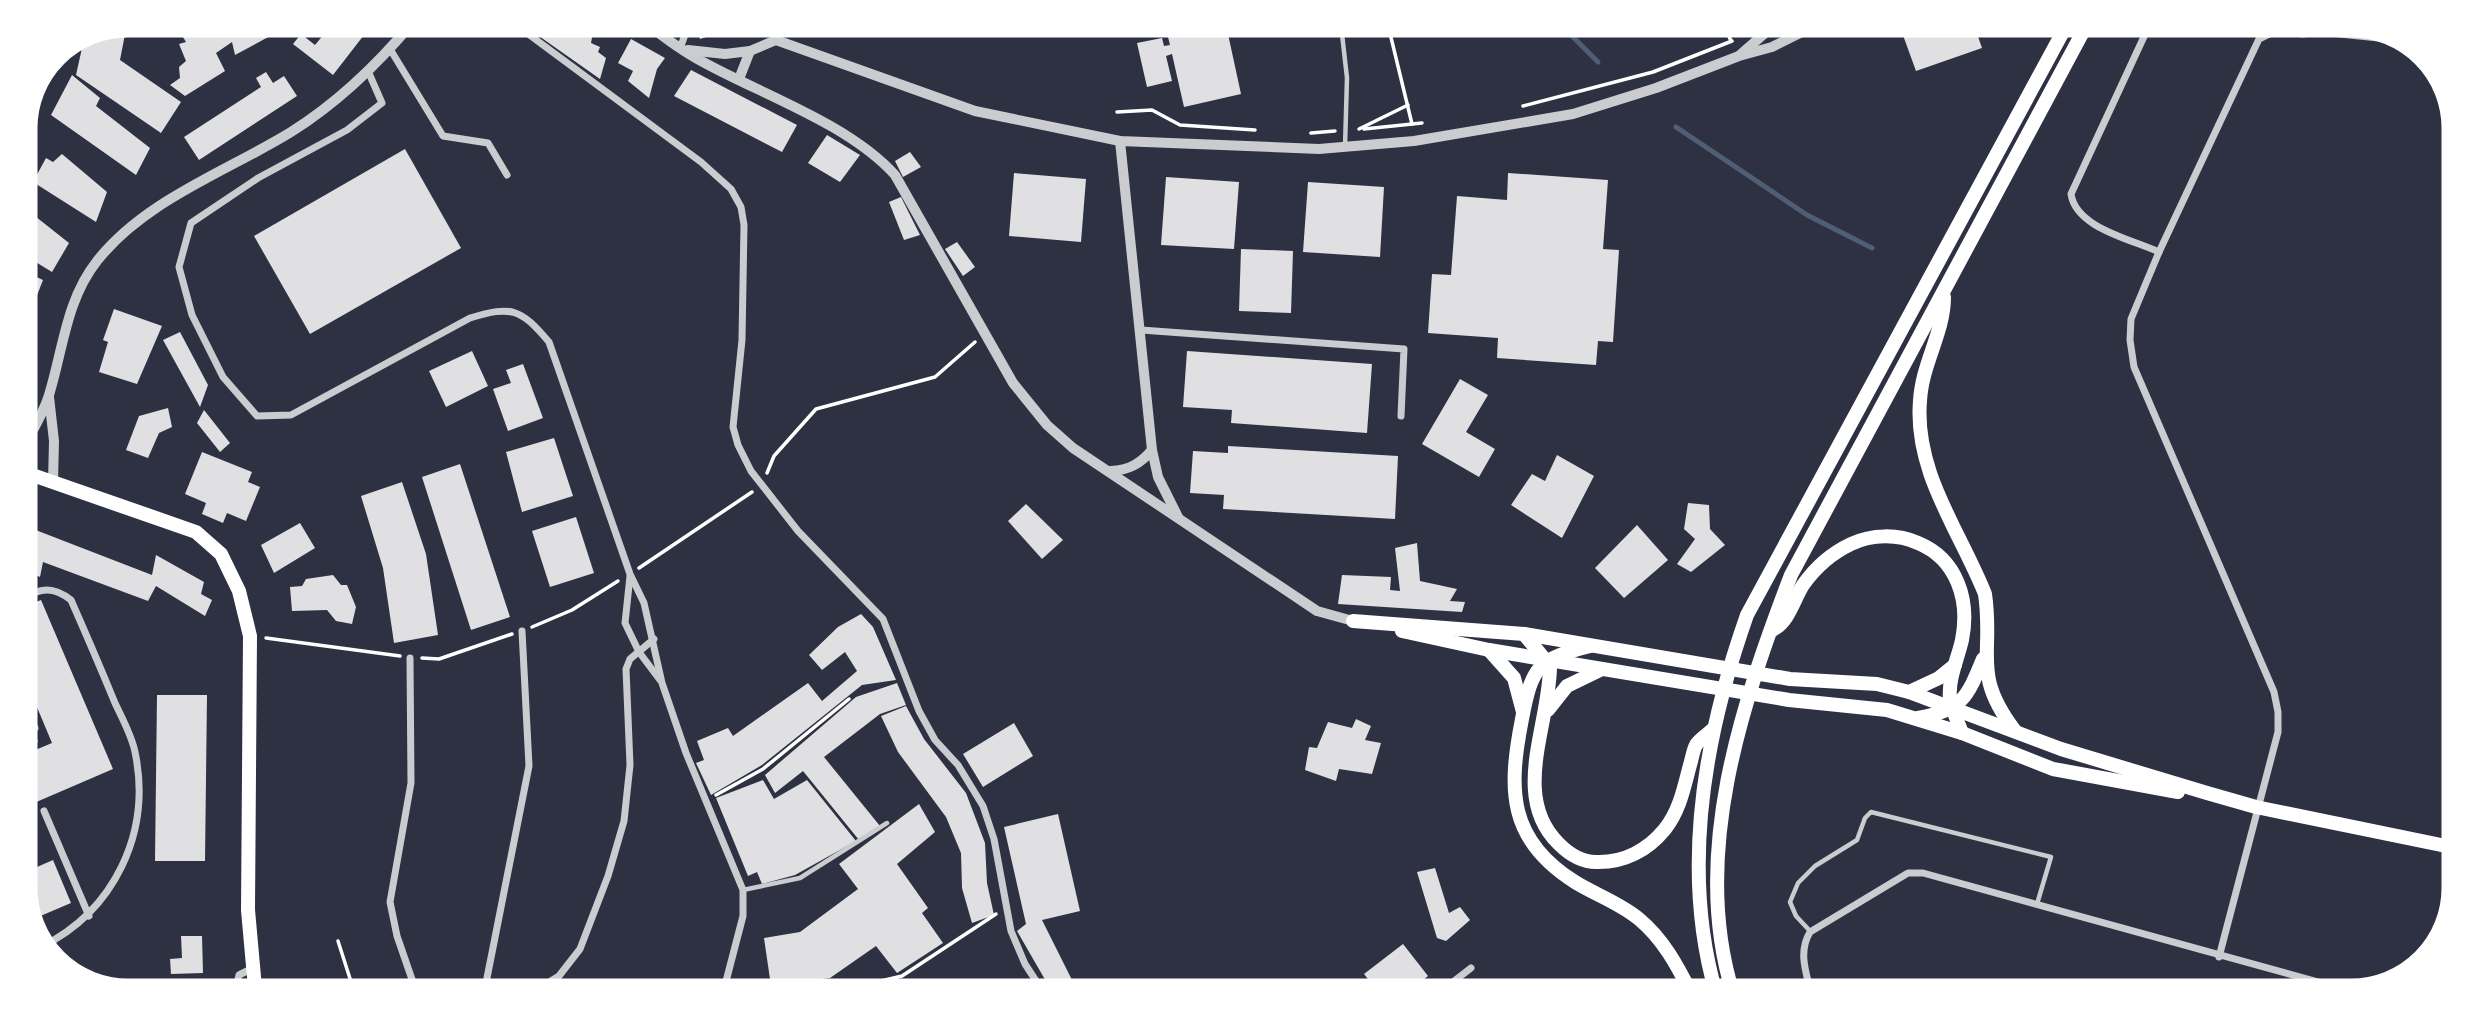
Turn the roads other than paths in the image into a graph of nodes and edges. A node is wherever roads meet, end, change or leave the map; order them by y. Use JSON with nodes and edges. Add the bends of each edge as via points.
{"nodes":[{"id":1,"x":401,"y":33,"type":"edge"},
{"id":2,"x":527,"y":33,"type":"edge"},
{"id":3,"x":661,"y":33,"type":"edge"},
{"id":4,"x":687,"y":33,"type":"edge"},
{"id":5,"x":1342,"y":33,"type":"edge"},
{"id":6,"x":1765,"y":33,"type":"edge"},
{"id":7,"x":1800,"y":33,"type":"edge"},
{"id":8,"x":2062,"y":33,"type":"edge"},
{"id":9,"x":2082,"y":33,"type":"edge"},
{"id":10,"x":2146,"y":33,"type":"edge"},
{"id":11,"x":2271,"y":33,"type":"edge"},
{"id":12,"x":2327,"y":33,"type":"edge"},
{"id":13,"x":2387,"y":40,"type":"edge"},
{"id":14,"x":684,"y":48,"type":"junction"},
{"id":15,"x":390,"y":50,"type":"junction"},
{"id":16,"x":750,"y":51,"type":"junction"},
{"id":17,"x":1739,"y":56,"type":"junction"},
{"id":18,"x":368,"y":71,"type":"junction"},
{"id":19,"x":739,"y":79,"type":"junction"},
{"id":20,"x":1120,"y":141,"type":"junction"},
{"id":21,"x":1345,"y":148,"type":"junction"},
{"id":22,"x":506,"y":175,"type":"dead end"},
{"id":23,"x":2159,"y":252,"type":"junction"},
{"id":24,"x":1944,"y":293,"type":"junction"},
{"id":25,"x":1141,"y":330,"type":"junction"},
{"id":26,"x":49,"y":397,"type":"junction"},
{"id":27,"x":1401,"y":416,"type":"dead end"},
{"id":28,"x":33,"y":429,"type":"edge"},
{"id":29,"x":1152,"y":450,"type":"junction"},
{"id":30,"x":1111,"y":471,"type":"junction"},
{"id":31,"x":33,"y":475,"type":"edge"},
{"id":32,"x":53,"y":482,"type":"junction"},
{"id":33,"x":1178,"y":517,"type":"junction"},
{"id":34,"x":630,"y":574,"type":"junction"},
{"id":35,"x":33,"y":592,"type":"edge"},
{"id":36,"x":1353,"y":621,"type":"junction"},
{"id":37,"x":522,"y":631,"type":"road end"},
{"id":38,"x":1770,"y":631,"type":"junction"},
{"id":39,"x":1524,"y":634,"type":"junction"},
{"id":40,"x":654,"y":639,"type":"junction"},
{"id":41,"x":1590,"y":646,"type":"junction"},
{"id":42,"x":1489,"y":650,"type":"junction"},
{"id":43,"x":639,"y":652,"type":"junction"},
{"id":44,"x":410,"y":657,"type":"road end"},
{"id":45,"x":1984,"y":658,"type":"junction"},
{"id":46,"x":1547,"y":659,"type":"junction"},
{"id":47,"x":1955,"y":665,"type":"junction"},
{"id":48,"x":1602,"y":669,"type":"junction"},
{"id":49,"x":662,"y":683,"type":"junction"},
{"id":50,"x":1909,"y":692,"type":"junction"},
{"id":51,"x":1953,"y":708,"type":"junction"},
{"id":52,"x":1547,"y":711,"type":"junction"},
{"id":53,"x":1523,"y":714,"type":"junction"},
{"id":54,"x":1918,"y":718,"type":"junction"},
{"id":55,"x":33,"y":723,"type":"edge"},
{"id":56,"x":35,"y":728,"type":"dead end"},
{"id":57,"x":1712,"y":730,"type":"junction"},
{"id":58,"x":2015,"y":731,"type":"junction"},
{"id":59,"x":1962,"y":733,"type":"junction"},
{"id":60,"x":2207,"y":793,"type":"junction"},
{"id":61,"x":2256,"y":807,"type":"junction"},
{"id":62,"x":44,"y":811,"type":"dead end"},
{"id":63,"x":887,"y":824,"type":"dead end"},
{"id":64,"x":2446,"y":846,"type":"edge"},
{"id":65,"x":743,"y":890,"type":"junction"},
{"id":66,"x":2037,"y":904,"type":"junction"},
{"id":67,"x":89,"y":916,"type":"junction"},
{"id":68,"x":1810,"y":932,"type":"junction"},
{"id":69,"x":50,"y":941,"type":"edge"},
{"id":70,"x":2219,"y":957,"type":"junction"},
{"id":71,"x":253,"y":968,"type":"junction"},
{"id":72,"x":1471,"y":968,"type":"dead end"},
{"id":73,"x":237,"y":983,"type":"edge"},
{"id":74,"x":254,"y":983,"type":"edge"},
{"id":75,"x":413,"y":983,"type":"edge"},
{"id":76,"x":486,"y":983,"type":"edge"},
{"id":77,"x":548,"y":983,"type":"edge"},
{"id":78,"x":726,"y":983,"type":"edge"},
{"id":79,"x":1037,"y":983,"type":"edge"},
{"id":80,"x":1452,"y":983,"type":"edge"},
{"id":81,"x":1686,"y":983,"type":"edge"},
{"id":82,"x":1713,"y":983,"type":"edge"},
{"id":83,"x":1731,"y":983,"type":"edge"},
{"id":84,"x":1809,"y":983,"type":"edge"},
{"id":85,"x":2319,"y":983,"type":"edge"}],
"edges":[{"from":1,"to":15,"type":"street"},
{"from":2,"to":79,"type":"street","via":[[701,162],[731,189],[741,207],[745,258],[733,427],[737,445],[798,531],[883,619],[919,711],[983,806],[994,839],[1011,931]]},
{"from":3,"to":14,"type":"street"},
{"from":4,"to":14,"type":"street"},
{"from":5,"to":21,"type":"lane"},
{"from":6,"to":17,"type":"street"},
{"from":7,"to":17,"type":"street"},
{"from":8,"to":57,"type":"main road","via":[[1747,615]]},
{"from":9,"to":24,"type":"main road"},
{"from":10,"to":23,"type":"street","via":[[2071,194],[2073,208],[2084,219]]},
{"from":11,"to":23,"type":"street","via":[[2259,39]]},
{"from":12,"to":13,"type":"street"},
{"from":14,"to":16,"type":"street","via":[[725,54]]},
{"from":14,"to":19,"type":"street"},
{"from":15,"to":18,"type":"street"},
{"from":15,"to":22,"type":"street","via":[[443,136],[488,143]]},
{"from":16,"to":19,"type":"street"},
{"from":16,"to":20,"type":"street","via":[[766,42],[788,42],[975,111]]},
{"from":17,"to":21,"type":"street","via":[[1573,114],[1465,134]]},
{"from":18,"to":26,"type":"street","via":[[340,99],[147,214],[120,236],[95,263],[66,321]]},
{"from":18,"to":34,"type":"street","via":[[382,103],[347,130],[258,178],[191,223],[179,267],[192,315],[223,377],[257,416],[291,415],[470,317],[502,308],[530,320],[549,342]]},
{"from":19,"to":30,"type":"street","via":[[881,159],[1029,406],[1073,448]]},
{"from":20,"to":21,"type":"street"},
{"from":20,"to":25,"type":"street"},
{"from":23,"to":61,"type":"street","via":[[2131,319],[2134,367],[2274,692],[2278,732]]},
{"from":24,"to":38,"type":"main road","via":[[1791,575]]},
{"from":24,"to":45,"type":"main road","via":[[1944,320],[1926,362],[1919,401],[1921,437],[1933,484],[1984,594],[1988,614]]},
{"from":25,"to":27,"type":"street","via":[[1404,349]]},
{"from":25,"to":29,"type":"street"},
{"from":26,"to":28,"type":"street"},
{"from":26,"to":32,"type":"street"},
{"from":29,"to":30,"type":"street","via":[[1126,470]]},
{"from":29,"to":33,"type":"street","via":[[1158,477]]},
{"from":30,"to":33,"type":"street"},
{"from":31,"to":32,"type":"main road"},
{"from":32,"to":71,"type":"main road","via":[[196,532],[221,554],[239,591],[250,636],[248,910]]},
{"from":33,"to":36,"type":"street","via":[[1317,611]]},
{"from":34,"to":40,"type":"street"},
{"from":34,"to":43,"type":"street","via":[[625,623]]},
{"from":35,"to":67,"type":"street","via":[[59,590],[71,600],[135,750],[139,788],[136,829],[122,870]]},
{"from":36,"to":39,"type":"main road"},
{"from":36,"to":42,"type":"main road"},
{"from":37,"to":76,"type":"street","via":[[528,766]]},
{"from":38,"to":47,"type":"main road","via":[[1781,625],[1824,560],[1852,543],[1879,536],[1906,537],[1936,550],[1957,576],[1963,601]]},
{"from":38,"to":83,"type":"main road","via":[[1740,732],[1723,812],[1718,885]]},
{"from":39,"to":41,"type":"main road"},
{"from":39,"to":46,"type":"main road"},
{"from":40,"to":43,"type":"street"},
{"from":40,"to":49,"type":"street"},
{"from":41,"to":46,"type":"main road"},
{"from":41,"to":50,"type":"main road","via":[[1790,679],[1877,684]]},
{"from":42,"to":46,"type":"main road"},
{"from":42,"to":53,"type":"main road","via":[[1514,678]]},
{"from":43,"to":49,"type":"street"},
{"from":43,"to":77,"type":"street","via":[[626,670],[630,765],[624,821],[580,950]]},
{"from":44,"to":75,"type":"street","via":[[411,783],[390,902]]},
{"from":45,"to":51,"type":"main road","via":[[1967,697]]},
{"from":45,"to":58,"type":"main road","via":[[1994,700]]},
{"from":46,"to":48,"type":"main road"},
{"from":46,"to":52,"type":"main road"},
{"from":46,"to":53,"type":"main road","via":[[1535,672]]},
{"from":47,"to":50,"type":"main road"},
{"from":47,"to":51,"type":"main road"},
{"from":48,"to":52,"type":"main road","via":[[1567,686]]},
{"from":48,"to":54,"type":"main road","via":[[1789,700],[1866,706]]},
{"from":49,"to":65,"type":"street","via":[[704,800]]},
{"from":50,"to":51,"type":"main road"},
{"from":51,"to":54,"type":"main road"},
{"from":51,"to":58,"type":"main road"},
{"from":51,"to":59,"type":"main road"},
{"from":52,"to":57,"type":"main road","via":[[1536,759],[1536,808],[1559,845],[1590,862],[1629,858],[1656,839],[1676,811],[1696,745]]},
{"from":53,"to":81,"type":"main road","via":[[1514,785],[1517,814],[1527,836],[1551,865],[1627,910],[1653,932]]},
{"from":54,"to":59,"type":"main road"},
{"from":55,"to":56,"type":"street"},
{"from":57,"to":82,"type":"main road","via":[[1699,886]]},
{"from":58,"to":60,"type":"main road"},
{"from":59,"to":60,"type":"main road","via":[[2053,769],[2089,778]]},
{"from":60,"to":61,"type":"main road"},
{"from":61,"to":64,"type":"main road"},
{"from":61,"to":70,"type":"street"},
{"from":62,"to":67,"type":"street"},
{"from":63,"to":65,"type":"lane","via":[[800,878]]},
{"from":65,"to":78,"type":"street","via":[[743,916]]},
{"from":66,"to":68,"type":"street","via":[[1923,873],[1908,873]]},
{"from":66,"to":68,"type":"lane","via":[[2051,857],[1871,812],[1857,840],[1815,866],[1798,883],[1790,902]]},
{"from":66,"to":70,"type":"street"},
{"from":67,"to":69,"type":"street"},
{"from":68,"to":84,"type":"street","via":[[1803,959]]},
{"from":70,"to":85,"type":"street"},
{"from":71,"to":73,"type":"street","via":[[239,975]]},
{"from":71,"to":74,"type":"main road"},
{"from":72,"to":80,"type":"street"}]}
